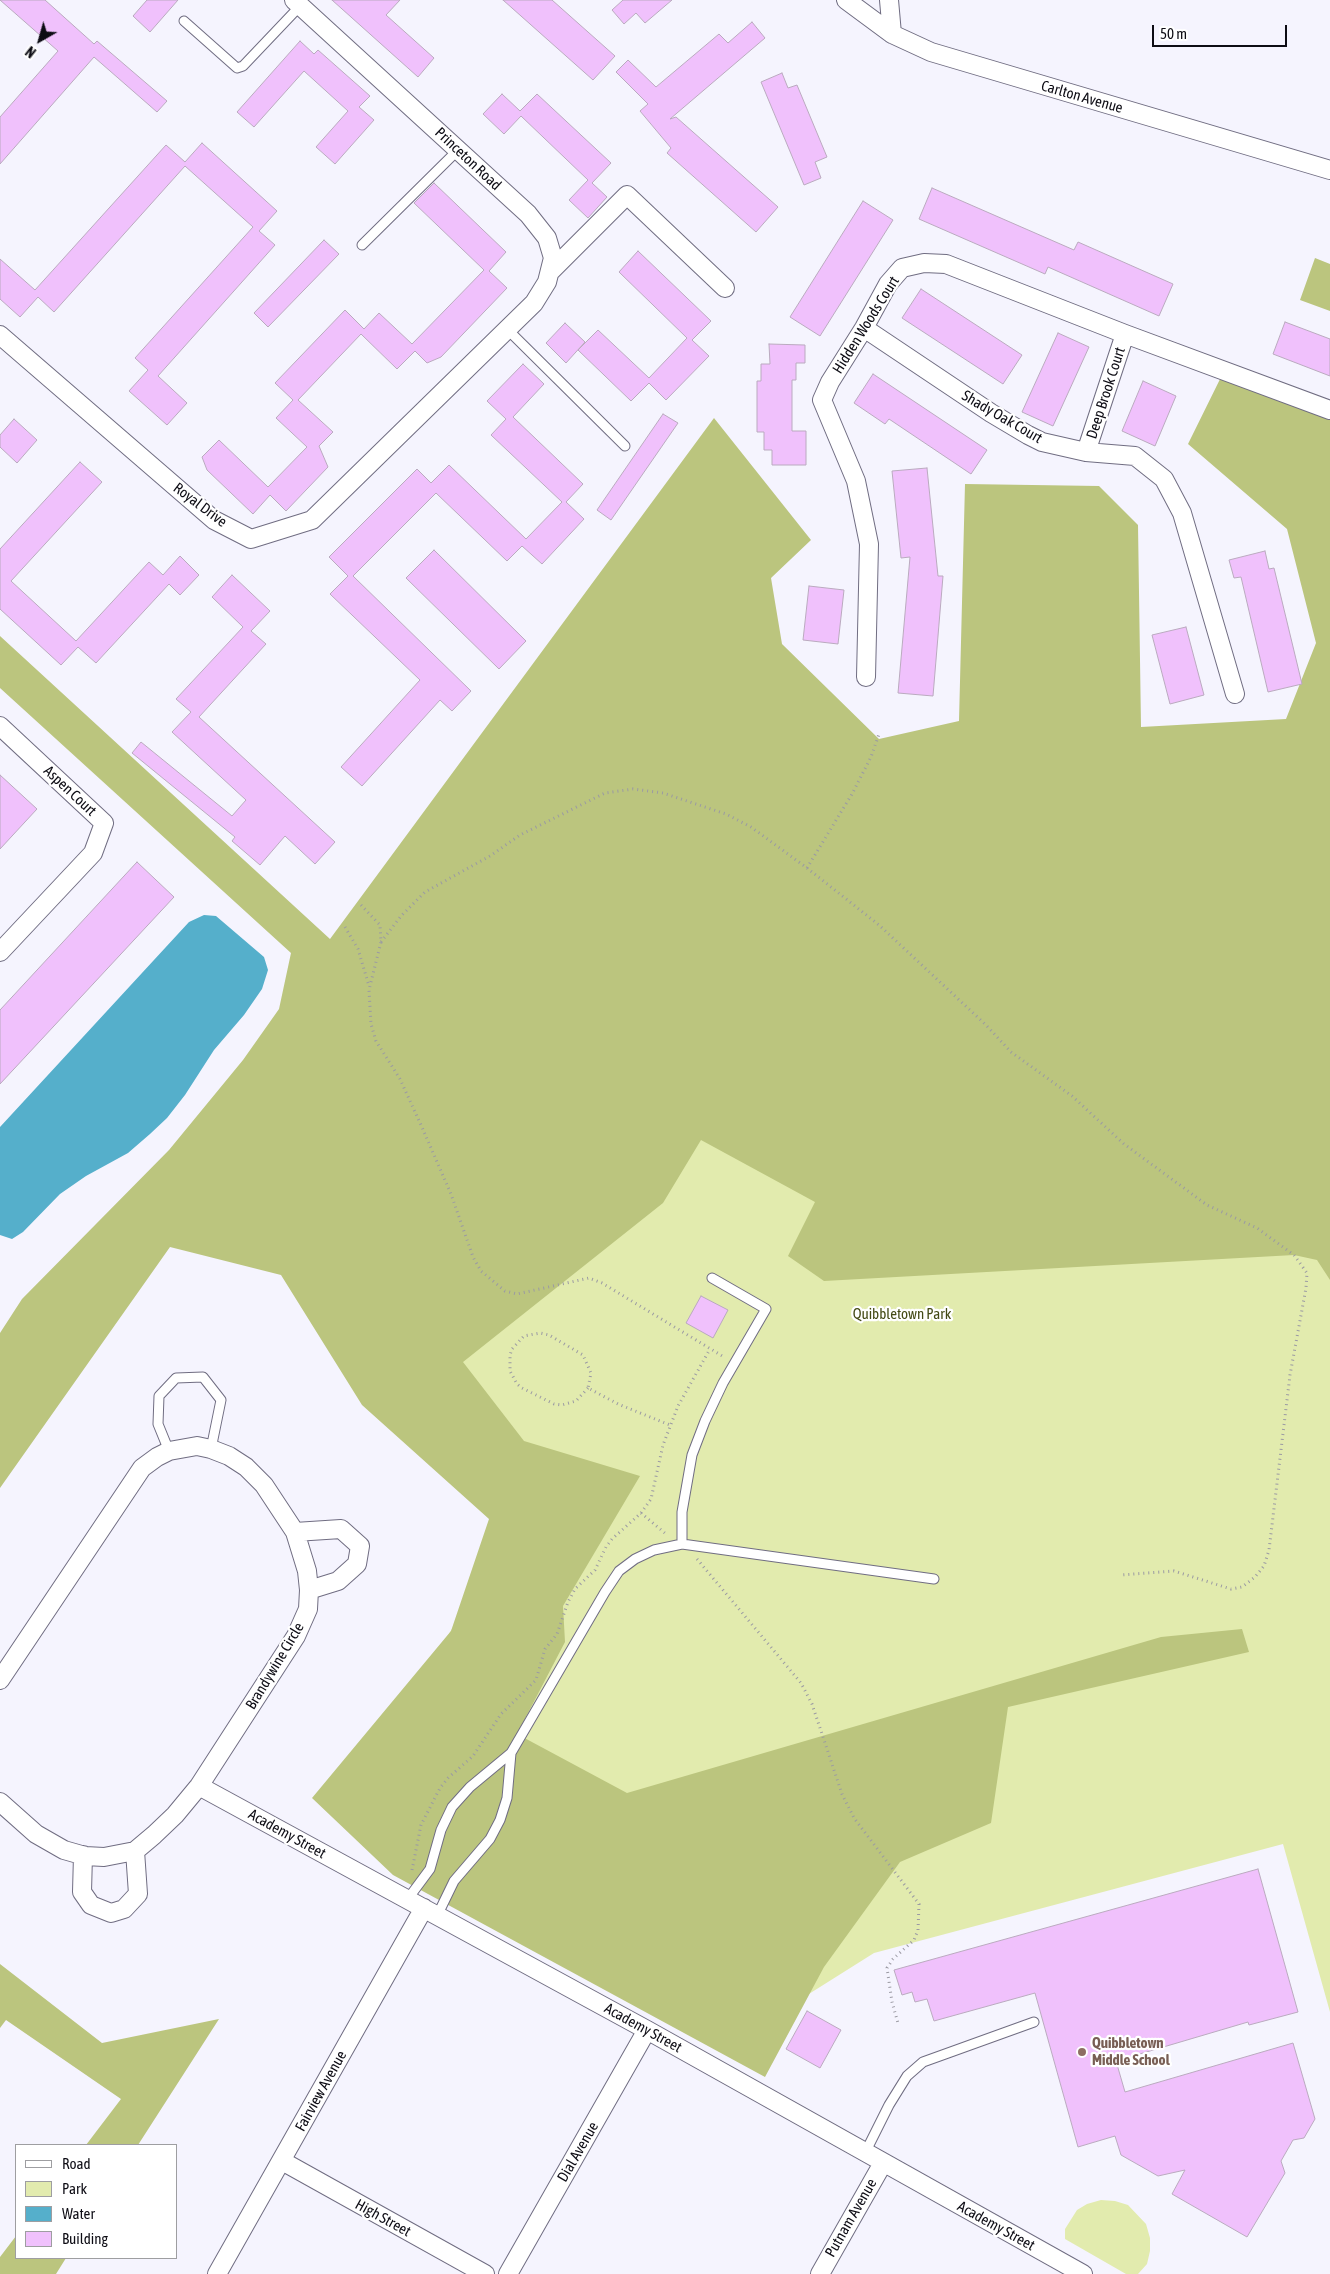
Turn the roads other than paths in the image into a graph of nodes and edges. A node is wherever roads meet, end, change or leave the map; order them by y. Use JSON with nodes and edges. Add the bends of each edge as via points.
{"nodes":[{"id":1,"x":846,"y":0,"type":"edge"},
{"id":2,"x":889,"y":0,"type":"edge"},
{"id":3,"x":297,"y":3,"type":"edge"},
{"id":4,"x":184,"y":21,"type":"dead end"},
{"id":5,"x":892,"y":34,"type":"junction"},
{"id":6,"x":458,"y":150,"type":"junction"},
{"id":7,"x":1330,"y":170,"type":"edge"},
{"id":8,"x":362,"y":245,"type":"dead end"},
{"id":9,"x":550,"y":272,"type":"junction"},
{"id":10,"x":725,"y":288,"type":"dead end"},
{"id":11,"x":864,"y":328,"type":"junction"},
{"id":12,"x":1125,"y":334,"type":"junction"},
{"id":13,"x":0,"y":335,"type":"edge"},
{"id":14,"x":502,"y":335,"type":"junction"},
{"id":15,"x":1330,"y":410,"type":"edge"},
{"id":16,"x":625,"y":446,"type":"dead end"},
{"id":17,"x":1086,"y":452,"type":"junction"},
{"id":18,"x":866,"y":678,"type":"dead end"},
{"id":19,"x":1235,"y":694,"type":"dead end"},
{"id":20,"x":0,"y":726,"type":"edge"},
{"id":21,"x":0,"y":952,"type":"edge"},
{"id":22,"x":712,"y":1278,"type":"dead end"},
{"id":23,"x":211,"y":1449,"type":"junction"},
{"id":24,"x":169,"y":1452,"type":"junction"},
{"id":25,"x":294,"y":1532,"type":"junction"},
{"id":26,"x":682,"y":1544,"type":"junction"},
{"id":27,"x":934,"y":1579,"type":"dead end"},
{"id":28,"x":309,"y":1590,"type":"junction"},
{"id":29,"x":0,"y":1680,"type":"edge"},
{"id":30,"x":511,"y":1753,"type":"junction"},
{"id":31,"x":199,"y":1786,"type":"junction"},
{"id":32,"x":0,"y":1802,"type":"edge"},
{"id":33,"x":135,"y":1851,"type":"junction"},
{"id":34,"x":82,"y":1855,"type":"junction"},
{"id":35,"x":407,"y":1900,"type":"junction"},
{"id":36,"x":430,"y":1912,"type":"junction"},
{"id":37,"x":1034,"y":2022,"type":"dead end"},
{"id":38,"x":647,"y":2030,"type":"junction"},
{"id":39,"x":865,"y":2153,"type":"junction"},
{"id":40,"x":282,"y":2161,"type":"junction"},
{"id":41,"x":883,"y":2163,"type":"junction"},
{"id":42,"x":217,"y":2274,"type":"edge"},
{"id":43,"x":485,"y":2274,"type":"edge"},
{"id":44,"x":508,"y":2274,"type":"edge"},
{"id":45,"x":820,"y":2274,"type":"edge"},
{"id":46,"x":1083,"y":2274,"type":"edge"}],
"edges":[{"from":1,"to":5,"type":"street","name":"Carlton Avenue"},
{"from":2,"to":5,"type":"street"},
{"from":3,"to":4,"type":"lane","via":[[243,66],[237,68]]},
{"from":3,"to":6,"type":"street","name":"Princeton Road"},
{"from":5,"to":7,"type":"street","name":"Carlton Avenue","via":[[931,52]]},
{"from":6,"to":8,"type":"lane"},
{"from":6,"to":9,"type":"street","name":"Princeton Road","via":[[528,214],[547,238],[553,258]]},
{"from":9,"to":10,"type":"street","via":[[627,195]]},
{"from":9,"to":14,"type":"street","name":"Princeton Road","via":[[534,303]]},
{"from":11,"to":12,"type":"street","name":"Hidden Woods Court","via":[[888,284],[902,268],[924,263],[946,264]]},
{"from":11,"to":17,"type":"street","name":"Shady Oak Court","via":[[1028,435],[1042,442]]},
{"from":11,"to":18,"type":"street","name":"Hidden Woods Court","via":[[822,400],[856,481],[869,544]]},
{"from":12,"to":15,"type":"street","name":"Hidden Woods Court"},
{"from":12,"to":17,"type":"street","name":"Deep Brook Court"},
{"from":13,"to":14,"type":"street","name":"Royal Drive","via":[[214,520],[251,538],[312,520]]},
{"from":14,"to":16,"type":"lane"},
{"from":17,"to":19,"type":"street","name":"Shady Oak Court","via":[[1135,456],[1164,479],[1182,513]]},
{"from":20,"to":21,"type":"street","name":"Aspen Court","via":[[104,823],[93,853]]},
{"from":22,"to":26,"type":"lane","via":[[766,1309],[705,1421],[692,1455],[682,1512]]},
{"from":23,"to":24,"type":"street","name":"Brandywine Circle","via":[[197,1446]]},
{"from":23,"to":24,"type":"lane","via":[[221,1400],[203,1377],[176,1378],[159,1396],[158,1424]]},
{"from":23,"to":25,"type":"street","name":"Brandywine Circle","via":[[246,1467],[264,1485]]},
{"from":24,"to":29,"type":"street","name":"Brandywine Circle","via":[[142,1468]]},
{"from":25,"to":28,"type":"street","name":"Brandywine Circle","via":[[307,1570]]},
{"from":25,"to":28,"type":"street","via":[[341,1529],[360,1546],[357,1564],[351,1570],[338,1580]]},
{"from":26,"to":27,"type":"lane"},
{"from":26,"to":30,"type":"lane","via":[[654,1550],[619,1571]]},
{"from":28,"to":31,"type":"street","name":"Brandywine Circle","via":[[308,1609],[296,1636]]},
{"from":30,"to":35,"type":"lane","via":[[452,1807],[441,1830],[430,1869]]},
{"from":30,"to":36,"type":"lane","via":[[507,1798],[490,1840]]},
{"from":31,"to":33,"type":"street","name":"Brandywine Circle","via":[[175,1815]]},
{"from":31,"to":35,"type":"street","name":"Academy Street"},
{"from":32,"to":34,"type":"street","via":[[36,1834],[64,1850]]},
{"from":33,"to":34,"type":"street","via":[[104,1857]]},
{"from":33,"to":34,"type":"street","via":[[138,1894],[124,1909],[111,1913],[91,1905],[82,1892]]},
{"from":35,"to":36,"type":"street","name":"Academy Street"},
{"from":36,"to":38,"type":"street","name":"Academy Street"},
{"from":36,"to":40,"type":"street","name":"Fairview Avenue"},
{"from":37,"to":39,"type":"lane","via":[[923,2062],[907,2076]]},
{"from":38,"to":39,"type":"street","name":"Academy Street"},
{"from":38,"to":44,"type":"street","name":"Dial Avenue"},
{"from":39,"to":41,"type":"street","name":"Academy Street"},
{"from":40,"to":42,"type":"street","name":"Fairview Avenue"},
{"from":40,"to":43,"type":"street","name":"High Street"},
{"from":41,"to":45,"type":"street","name":"Putnam Avenue"},
{"from":41,"to":46,"type":"street","name":"Academy Street"}]}
